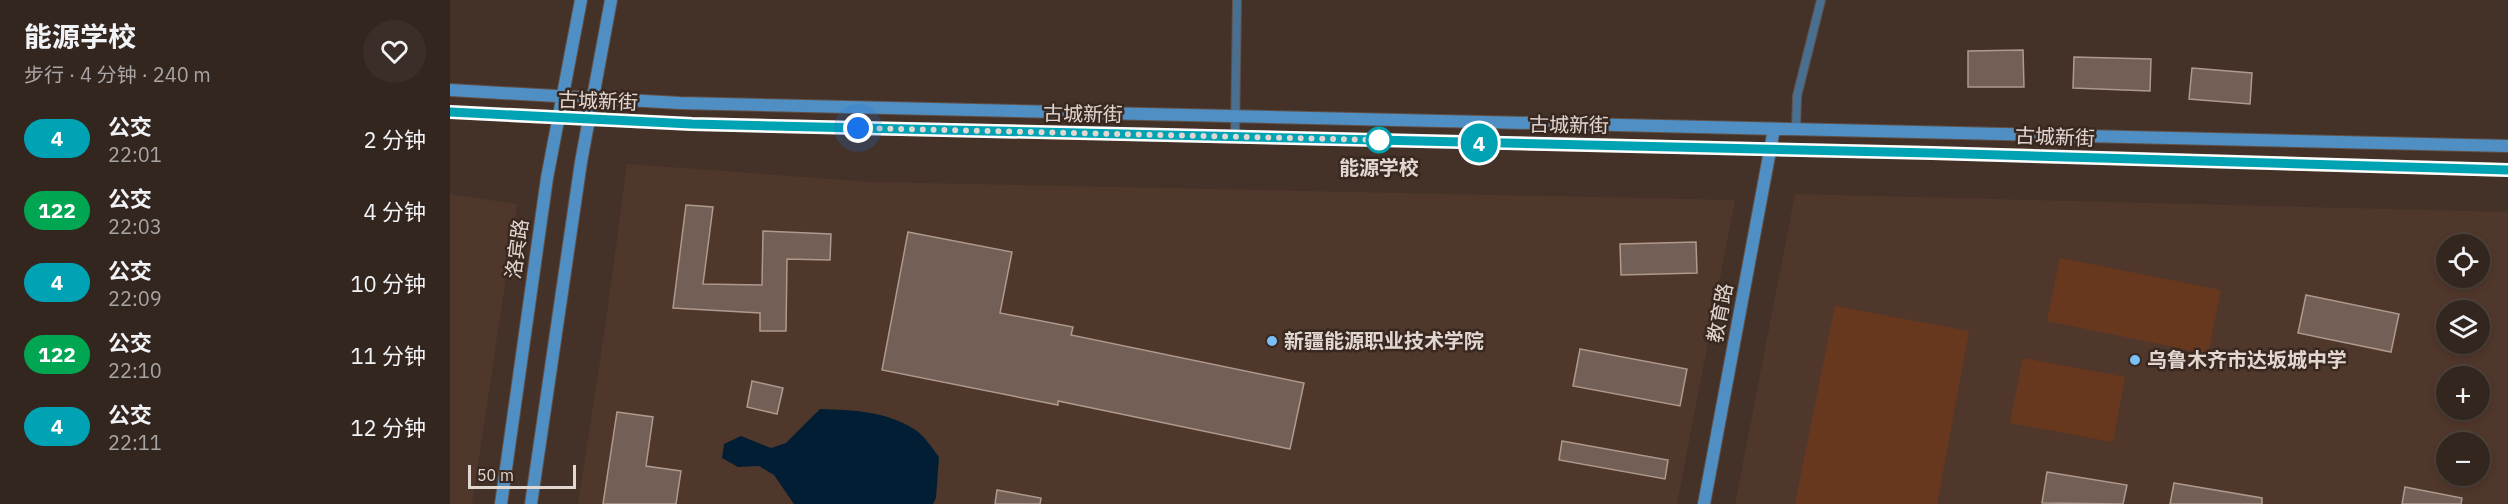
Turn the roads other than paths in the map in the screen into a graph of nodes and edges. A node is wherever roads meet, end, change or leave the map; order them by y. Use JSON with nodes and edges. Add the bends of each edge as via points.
{"nodes":[{"id":1,"x":581,"y":0,"type":"edge"},
{"id":2,"x":611,"y":0,"type":"edge"},
{"id":3,"x":1237,"y":0,"type":"edge"},
{"id":4,"x":1821,"y":0,"type":"edge"},
{"id":5,"x":450,"y":90,"type":"edge"},
{"id":6,"x":563,"y":97,"type":"junction"},
{"id":7,"x":593,"y":98,"type":"junction"},
{"id":8,"x":450,"y":112,"type":"edge"},
{"id":9,"x":1236,"y":116,"type":"junction"},
{"id":10,"x":559,"y":118,"type":"junction"},
{"id":11,"x":589,"y":120,"type":"junction"},
{"id":12,"x":1774,"y":129,"type":"junction"},
{"id":13,"x":1796,"y":129,"type":"junction"},
{"id":14,"x":1235,"y":137,"type":"junction"},
{"id":15,"x":2508,"y":146,"type":"edge"},
{"id":16,"x":1771,"y":150,"type":"junction"},
{"id":17,"x":2508,"y":170,"type":"edge"},
{"id":18,"x":501,"y":504,"type":"edge"},
{"id":19,"x":531,"y":504,"type":"edge"},
{"id":20,"x":1704,"y":504,"type":"edge"}],
"edges":[{"from":1,"to":6,"type":"main road","name":"洛宾路"},
{"from":2,"to":7,"type":"main road"},
{"from":3,"to":9,"type":"lane"},
{"from":4,"to":13,"type":"lane","via":[[1797,96]]},
{"from":5,"to":6,"type":"main road","name":"古城新街"},
{"from":6,"to":7,"type":"main road","name":"古城新街"},
{"from":6,"to":10,"type":"main road","name":"洛宾路"},
{"from":7,"to":9,"type":"main road","name":"古城新街"},
{"from":7,"to":11,"type":"main road"},
{"from":8,"to":10,"type":"main road","name":"古城新街"},
{"from":9,"to":12,"type":"main road","name":"古城新街"},
{"from":9,"to":14,"type":"lane"},
{"from":10,"to":11,"type":"main road","name":"古城新街"},
{"from":10,"to":18,"type":"main road","name":"洛宾路"},
{"from":11,"to":14,"type":"main road","name":"古城新街"},
{"from":11,"to":19,"type":"main road"},
{"from":12,"to":13,"type":"main road","name":"古城新街"},
{"from":12,"to":16,"type":"main road","name":"教育路"},
{"from":13,"to":15,"type":"main road","name":"古城新街"},
{"from":14,"to":16,"type":"main road","name":"古城新街"},
{"from":16,"to":17,"type":"main road","name":"古城新街"},
{"from":16,"to":20,"type":"main road","name":"教育路"}]}
